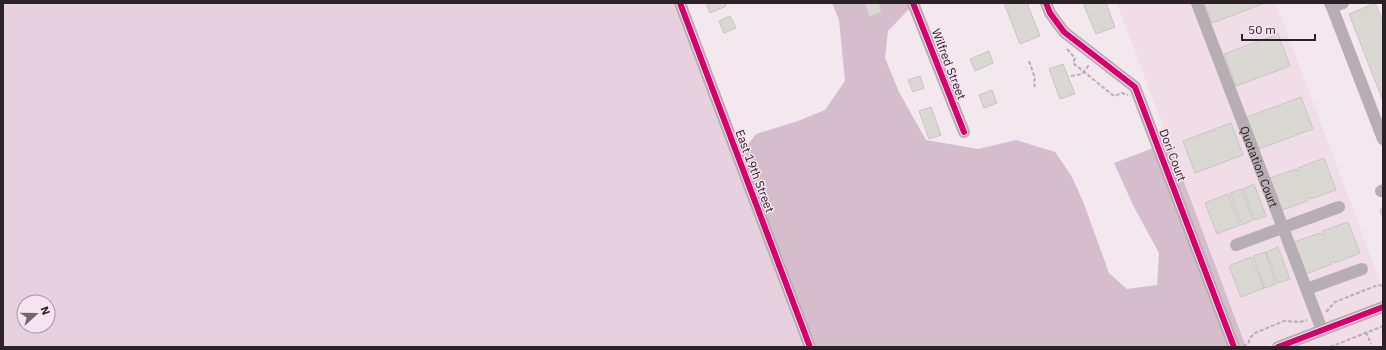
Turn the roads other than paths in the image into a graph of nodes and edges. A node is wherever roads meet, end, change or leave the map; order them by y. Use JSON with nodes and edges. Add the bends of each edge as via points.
{"nodes":[{"id":1,"x":680,"y":3,"type":"edge"},
{"id":2,"x":913,"y":3,"type":"edge"},
{"id":3,"x":1046,"y":3,"type":"edge"},
{"id":4,"x":1197,"y":3,"type":"edge"},
{"id":5,"x":1335,"y":4,"type":"edge"},
{"id":6,"x":964,"y":132,"type":"dead end"},
{"id":7,"x":1383,"y":138,"type":"edge"},
{"id":8,"x":1339,"y":207,"type":"dead end"},
{"id":9,"x":1283,"y":227,"type":"junction"},
{"id":10,"x":1236,"y":245,"type":"dead end"},
{"id":11,"x":1362,"y":269,"type":"dead end"},
{"id":12,"x":1307,"y":289,"type":"junction"},
{"id":13,"x":1383,"y":307,"type":"edge"},
{"id":14,"x":1322,"y":330,"type":"junction"},
{"id":15,"x":810,"y":347,"type":"edge"},
{"id":16,"x":1234,"y":347,"type":"edge"},
{"id":17,"x":1278,"y":347,"type":"edge"}],
"edges":[{"from":1,"to":15,"type":"street","name":"East 19th Street"},
{"from":2,"to":6,"type":"street","name":"Wilfred Street"},
{"from":3,"to":16,"type":"street","name":"Dori Court","via":[[1064,32],[1135,87]]},
{"from":4,"to":9,"type":"street","name":"Quotation Court"},
{"from":5,"to":7,"type":"street"},
{"from":8,"to":9,"type":"street"},
{"from":9,"to":10,"type":"street"},
{"from":9,"to":12,"type":"street","name":"Quotation Court"},
{"from":11,"to":12,"type":"street"},
{"from":12,"to":14,"type":"street","name":"Quotation Court"},
{"from":13,"to":14,"type":"street"},
{"from":14,"to":17,"type":"street"}]}
